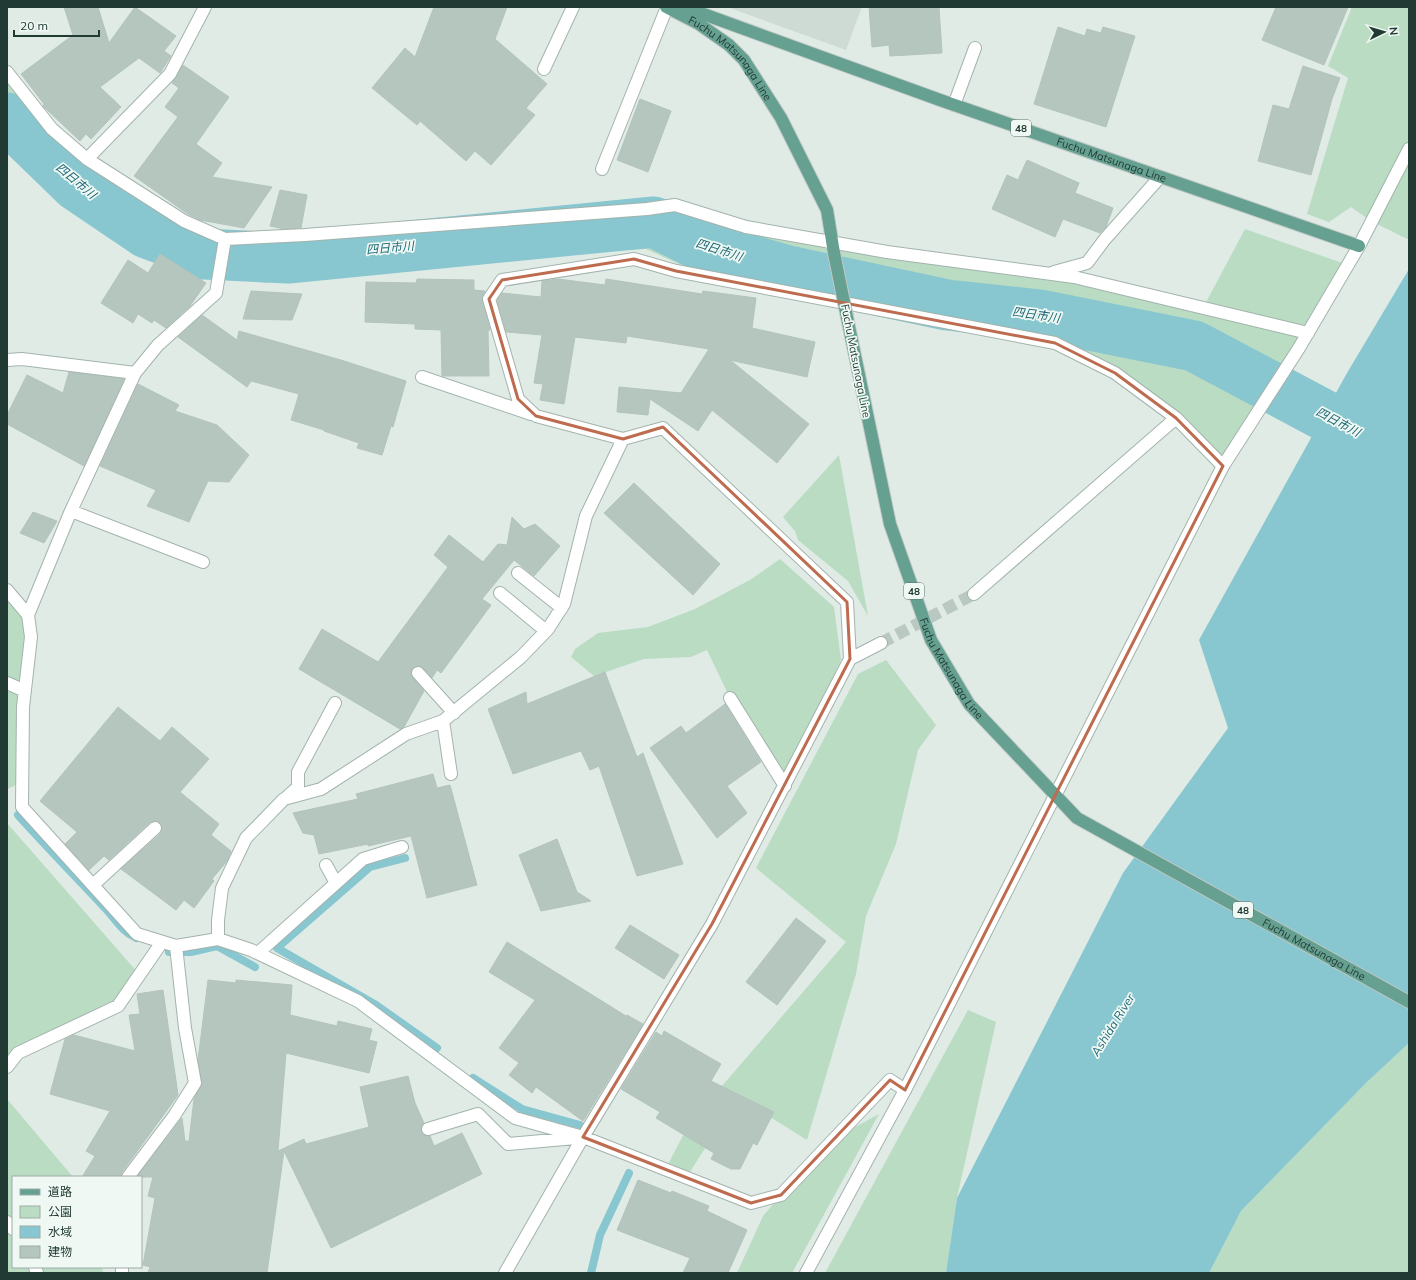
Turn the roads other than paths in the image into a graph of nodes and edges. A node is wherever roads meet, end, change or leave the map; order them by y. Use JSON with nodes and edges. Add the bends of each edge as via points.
{"nodes":[{"id":1,"x":205,"y":7,"type":"edge"},
{"id":2,"x":573,"y":7,"type":"edge"},
{"id":3,"x":666,"y":7,"type":"edge"},
{"id":4,"x":684,"y":7,"type":"edge"},
{"id":5,"x":975,"y":48,"type":"dead end"},
{"id":6,"x":544,"y":69,"type":"dead end"},
{"id":7,"x":7,"y":72,"type":"edge"},
{"id":8,"x":954,"y":105,"type":"junction"},
{"id":9,"x":1409,"y":149,"type":"edge"},
{"id":10,"x":87,"y":159,"type":"junction"},
{"id":11,"x":602,"y":169,"type":"dead end"},
{"id":12,"x":1160,"y":177,"type":"junction"},
{"id":13,"x":224,"y":239,"type":"junction"},
{"id":14,"x":1358,"y":246,"type":"junction"},
{"id":15,"x":834,"y":248,"type":"junction"},
{"id":16,"x":1048,"y":274,"type":"junction"},
{"id":17,"x":1308,"y":332,"type":"junction"},
{"id":18,"x":7,"y":360,"type":"edge"},
{"id":19,"x":135,"y":373,"type":"junction"},
{"id":20,"x":422,"y":377,"type":"dead end"},
{"id":21,"x":536,"y":416,"type":"junction"},
{"id":22,"x":1176,"y":418,"type":"junction"},
{"id":23,"x":623,"y":439,"type":"junction"},
{"id":24,"x":1223,"y":466,"type":"junction"},
{"id":25,"x":71,"y":511,"type":"junction"},
{"id":26,"x":203,"y":562,"type":"dead end"},
{"id":27,"x":518,"y":573,"type":"dead end"},
{"id":28,"x":7,"y":590,"type":"edge"},
{"id":29,"x":500,"y":593,"type":"dead end"},
{"id":30,"x":974,"y":594,"type":"tunnel mouth"},
{"id":31,"x":562,"y":608,"type":"junction"},
{"id":32,"x":28,"y":615,"type":"junction"},
{"id":33,"x":546,"y":632,"type":"junction"},
{"id":34,"x":881,"y":643,"type":"tunnel mouth"},
{"id":35,"x":850,"y":659,"type":"junction"},
{"id":36,"x":418,"y":673,"type":"dead end"},
{"id":37,"x":7,"y":683,"type":"edge"},
{"id":38,"x":25,"y":691,"type":"junction"},
{"id":39,"x":730,"y":698,"type":"dead end"},
{"id":40,"x":335,"y":703,"type":"dead end"},
{"id":41,"x":454,"y":713,"type":"junction"},
{"id":42,"x":443,"y":722,"type":"junction"},
{"id":43,"x":451,"y":774,"type":"dead end"},
{"id":44,"x":785,"y":786,"type":"junction"},
{"id":45,"x":1055,"y":795,"type":"junction"},
{"id":46,"x":284,"y":799,"type":"junction"},
{"id":47,"x":155,"y":828,"type":"dead end"},
{"id":48,"x":402,"y":847,"type":"dead end"},
{"id":49,"x":326,"y":865,"type":"dead end"},
{"id":50,"x":336,"y":883,"type":"junction"},
{"id":51,"x":93,"y":885,"type":"junction"},
{"id":52,"x":218,"y":939,"type":"junction"},
{"id":53,"x":162,"y":942,"type":"junction"},
{"id":54,"x":176,"y":946,"type":"junction"},
{"id":55,"x":258,"y":953,"type":"junction"},
{"id":56,"x":1409,"y":1002,"type":"edge"},
{"id":57,"x":7,"y":1068,"type":"edge"},
{"id":58,"x":905,"y":1090,"type":"junction"},
{"id":59,"x":428,"y":1129,"type":"dead end"},
{"id":60,"x":583,"y":1137,"type":"junction"},
{"id":61,"x":129,"y":1176,"type":"edge"},
{"id":62,"x":505,"y":1273,"type":"edge"},
{"id":63,"x":806,"y":1273,"type":"edge"}],
"edges":[{"from":1,"to":10,"type":"street","via":[[170,74]]},
{"from":2,"to":6,"type":"street"},
{"from":3,"to":11,"type":"street"},
{"from":3,"to":15,"type":"main road","name":"Fuchu Matsunaga Line","number":"48","via":[[705,28],[729,45],[744,60],[781,118],[826,210]]},
{"from":4,"to":8,"type":"main road","name":"Fuchu Matsunaga Line","number":"48"},
{"from":5,"to":8,"type":"street"},
{"from":7,"to":10,"type":"street","via":[[52,129]]},
{"from":8,"to":12,"type":"main road","name":"Fuchu Matsunaga Line","number":"48"},
{"from":9,"to":14,"type":"street"},
{"from":10,"to":13,"type":"street","via":[[184,221]]},
{"from":12,"to":14,"type":"main road","name":"Fuchu Matsunaga Line","number":"48"},
{"from":12,"to":16,"type":"street","via":[[1087,263]]},
{"from":13,"to":15,"type":"street","via":[[640,210],[675,205],[746,227]]},
{"from":13,"to":19,"type":"street","via":[[216,293],[158,345]]},
{"from":14,"to":17,"type":"street"},
{"from":15,"to":16,"type":"street","via":[[887,252]]},
{"from":15,"to":45,"type":"main road","name":"Fuchu Matsunaga Line","number":"48","bridge":true,"via":[[890,524],[931,640],[969,704]]},
{"from":16,"to":17,"type":"street","via":[[1074,277]]},
{"from":17,"to":24,"type":"street"},
{"from":18,"to":19,"type":"street","via":[[22,359]]},
{"from":19,"to":25,"type":"street"},
{"from":20,"to":21,"type":"street"},
{"from":21,"to":22,"type":"street","via":[[518,399],[489,299],[502,280],[634,259],[676,271],[1055,343],[1115,373]]},
{"from":21,"to":23,"type":"street"},
{"from":22,"to":24,"type":"street"},
{"from":22,"to":30,"type":"street"},
{"from":23,"to":31,"type":"street","via":[[586,516]]},
{"from":23,"to":35,"type":"street","via":[[663,428],[847,602]]},
{"from":24,"to":45,"type":"street"},
{"from":25,"to":26,"type":"street"},
{"from":25,"to":32,"type":"street"},
{"from":27,"to":31,"type":"street"},
{"from":28,"to":32,"type":"street"},
{"from":29,"to":33,"type":"street"},
{"from":31,"to":33,"type":"street"},
{"from":32,"to":38,"type":"street","via":[[32,637]]},
{"from":33,"to":41,"type":"street","via":[[521,657]]},
{"from":34,"to":35,"type":"street"},
{"from":35,"to":44,"type":"street"},
{"from":36,"to":41,"type":"street"},
{"from":37,"to":38,"type":"street"},
{"from":38,"to":51,"type":"street","via":[[22,807]]},
{"from":39,"to":44,"type":"street"},
{"from":40,"to":46,"type":"street","via":[[298,772],[298,786]]},
{"from":41,"to":42,"type":"street"},
{"from":42,"to":43,"type":"street"},
{"from":42,"to":46,"type":"street","via":[[406,734],[321,789]]},
{"from":44,"to":60,"type":"street","via":[[712,924]]},
{"from":45,"to":56,"type":"main road","name":"Fuchu Matsunaga Line","number":"48","via":[[1077,818]]},
{"from":45,"to":58,"type":"street"},
{"from":46,"to":52,"type":"street","via":[[246,838],[222,888]]},
{"from":47,"to":51,"type":"street"},
{"from":48,"to":50,"type":"street","via":[[363,859]]},
{"from":49,"to":50,"type":"street"},
{"from":50,"to":55,"type":"street"},
{"from":51,"to":53,"type":"street","via":[[137,934]]},
{"from":52,"to":54,"type":"street"},
{"from":52,"to":55,"type":"street"},
{"from":53,"to":54,"type":"street"},
{"from":53,"to":57,"type":"street","via":[[118,1006],[18,1053]]},
{"from":54,"to":61,"type":"street","via":[[185,1028],[195,1082],[174,1116]]},
{"from":55,"to":60,"type":"street","via":[[358,1001],[515,1118]]},
{"from":58,"to":60,"type":"street","via":[[890,1080],[781,1195],[751,1203]]},
{"from":58,"to":63,"type":"street"},
{"from":59,"to":60,"type":"street","via":[[478,1114],[508,1144]]},
{"from":60,"to":62,"type":"street"}]}
